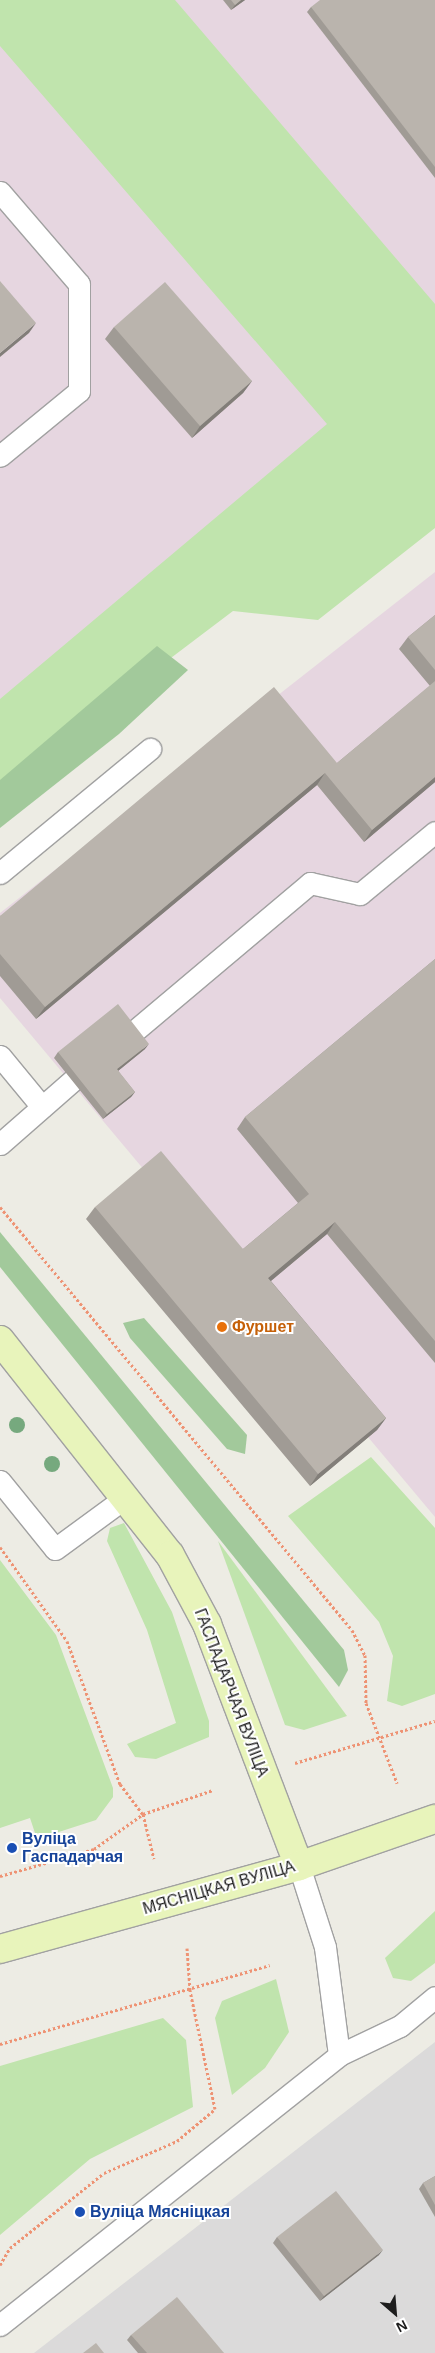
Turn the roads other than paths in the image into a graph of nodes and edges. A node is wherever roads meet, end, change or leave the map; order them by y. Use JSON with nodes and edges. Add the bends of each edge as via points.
{"nodes":[{"id":1,"x":0,"y":192,"type":"edge"},
{"id":2,"x":0,"y":456,"type":"edge"},
{"id":3,"x":150,"y":749,"type":"dead end"},
{"id":4,"x":435,"y":832,"type":"edge"},
{"id":5,"x":0,"y":874,"type":"edge"},
{"id":6,"x":132,"y":1033,"type":"edge"},
{"id":7,"x":0,"y":1056,"type":"edge"},
{"id":8,"x":72,"y":1081,"type":"edge"},
{"id":9,"x":42,"y":1107,"type":"junction"},
{"id":10,"x":0,"y":1144,"type":"edge"},
{"id":11,"x":0,"y":1340,"type":"edge"},
{"id":12,"x":0,"y":1481,"type":"edge"},
{"id":13,"x":126,"y":1497,"type":"junction"},
{"id":14,"x":435,"y":1819,"type":"edge"},
{"id":15,"x":299,"y":1866,"type":"junction"},
{"id":16,"x":0,"y":1950,"type":"edge"},
{"id":17,"x":435,"y":1997,"type":"edge"},
{"id":18,"x":339,"y":2055,"type":"junction"},
{"id":19,"x":0,"y":2325,"type":"edge"}],
"edges":[{"from":1,"to":2,"type":"lane","via":[[79,284],[79,391]]},
{"from":3,"to":5,"type":"lane"},
{"from":4,"to":6,"type":"lane","via":[[360,894],[310,883]]},
{"from":7,"to":9,"type":"lane"},
{"from":8,"to":9,"type":"lane"},
{"from":9,"to":10,"type":"lane"},
{"from":11,"to":13,"type":"street","name":"ГАСПАДАРЧАЯ ВУЛІЦА"},
{"from":12,"to":13,"type":"lane","via":[[55,1549]]},
{"from":13,"to":15,"type":"street","name":"ГАСПАДАРЧАЯ ВУЛІЦА","via":[[170,1555],[207,1624]]},
{"from":14,"to":15,"type":"street","name":"МЯСНІЦКАЯ ВУЛІЦА"},
{"from":15,"to":16,"type":"street","name":"МЯСНІЦКАЯ ВУЛІЦА"},
{"from":15,"to":18,"type":"lane","via":[[325,1947]]},
{"from":17,"to":18,"type":"lane","via":[[400,2026]]},
{"from":18,"to":19,"type":"lane"}]}
